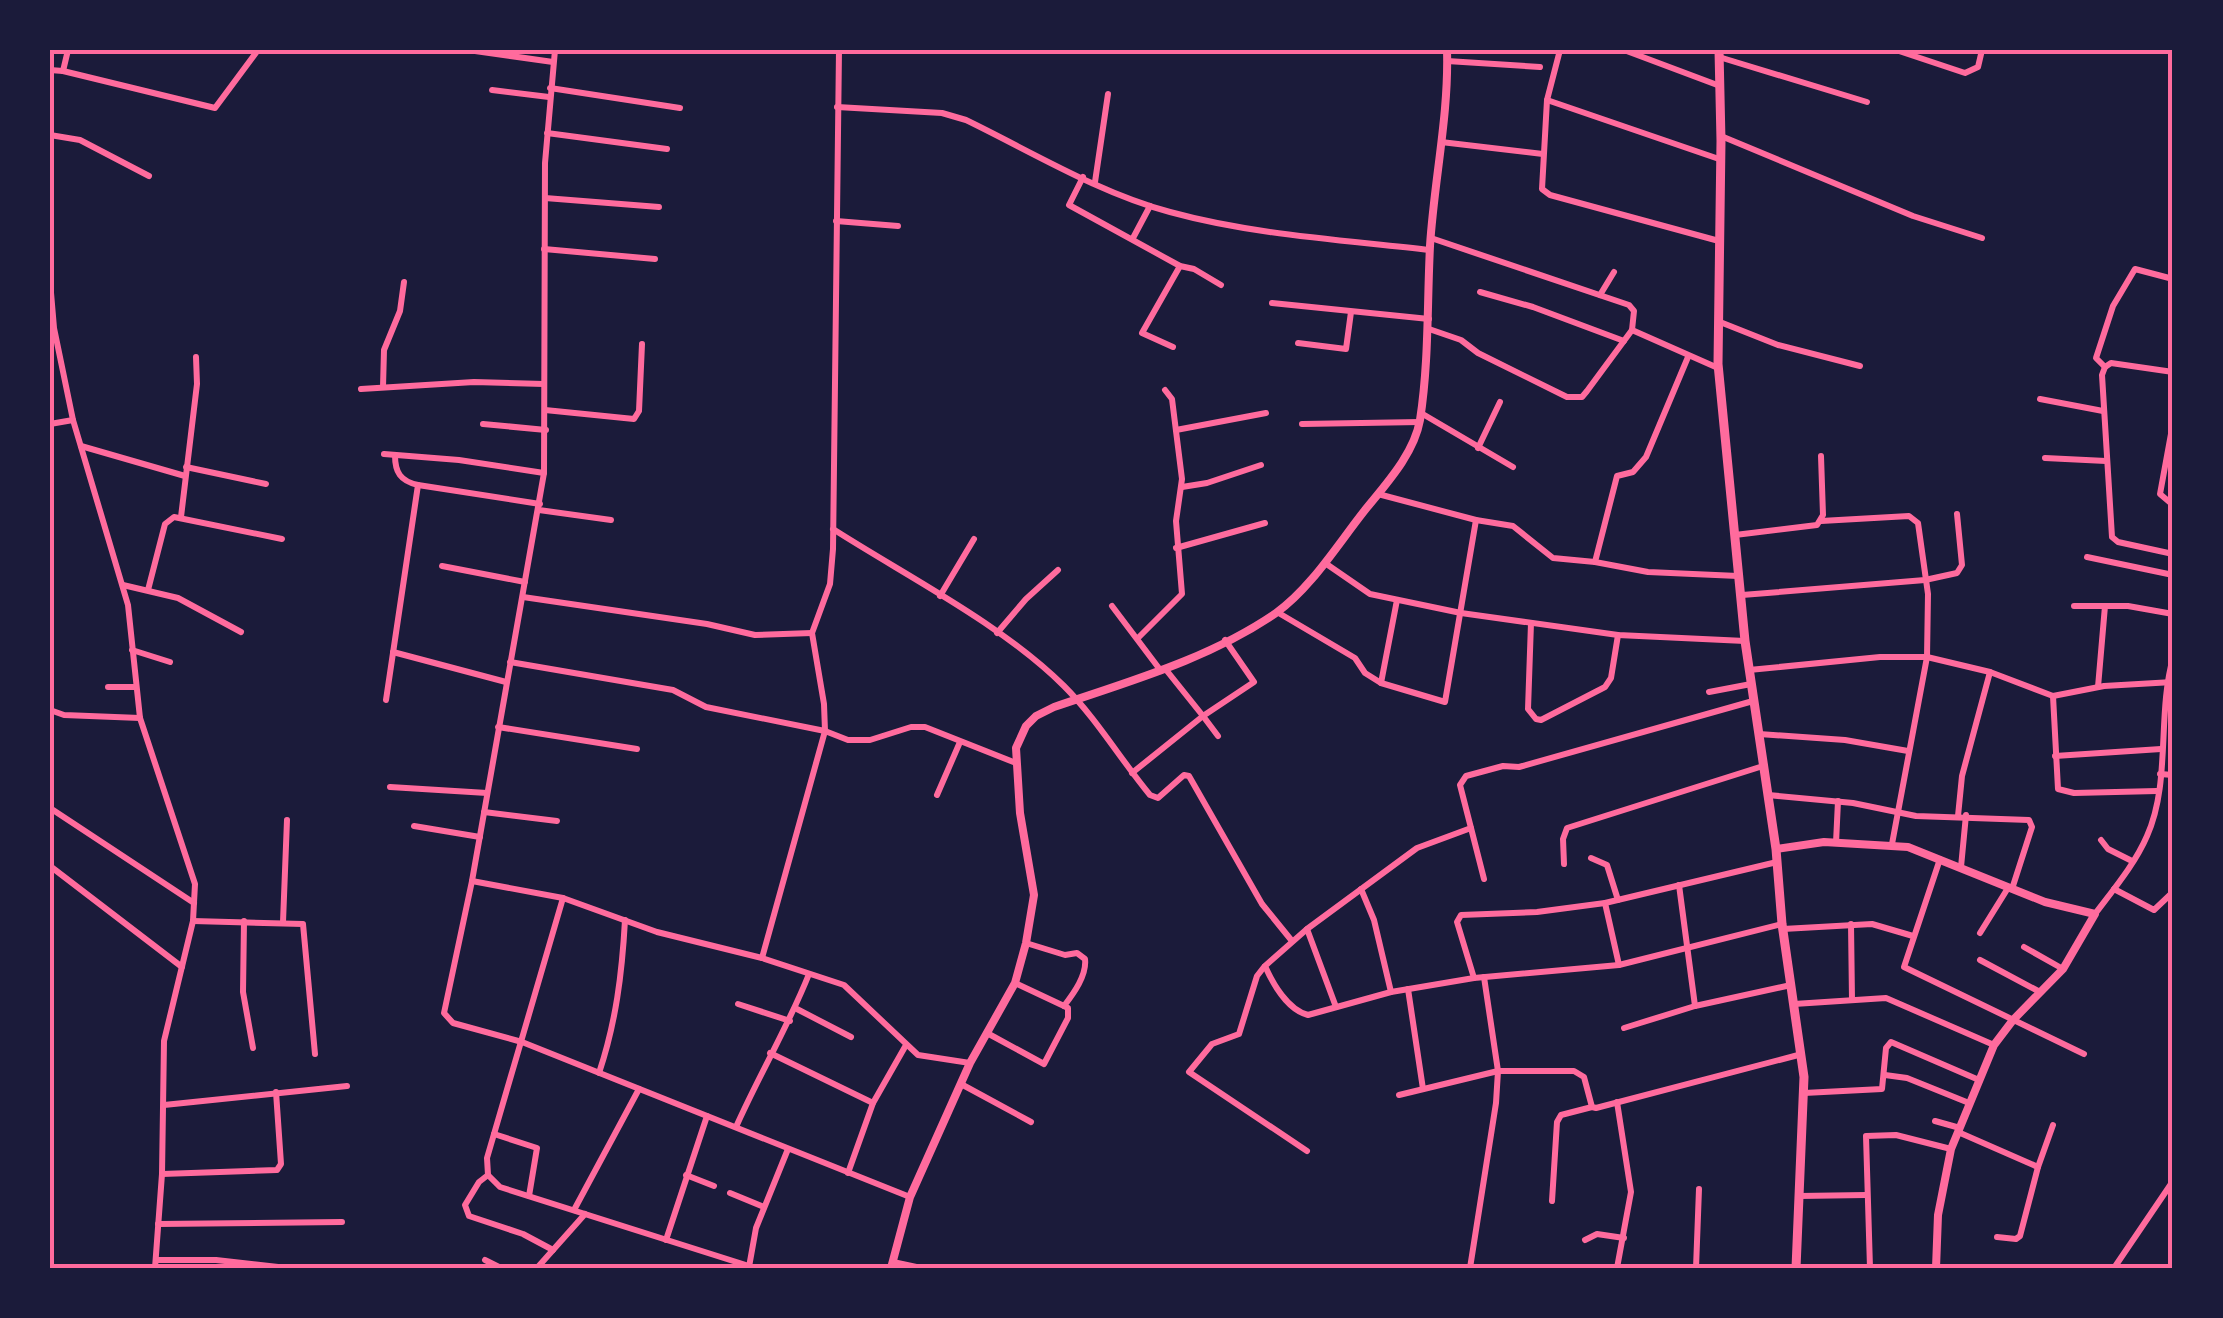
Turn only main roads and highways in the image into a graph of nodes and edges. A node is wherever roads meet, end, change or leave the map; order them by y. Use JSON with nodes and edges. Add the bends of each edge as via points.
{"nodes":[{"id":1,"x":1719,"y":53,"type":"edge"},
{"id":2,"x":1796,"y":1268,"type":"edge"}],
"edges":[{"from":1,"to":2,"type":"main road","via":[[1718,368],[1749,670],[1802,1054]]}]}
